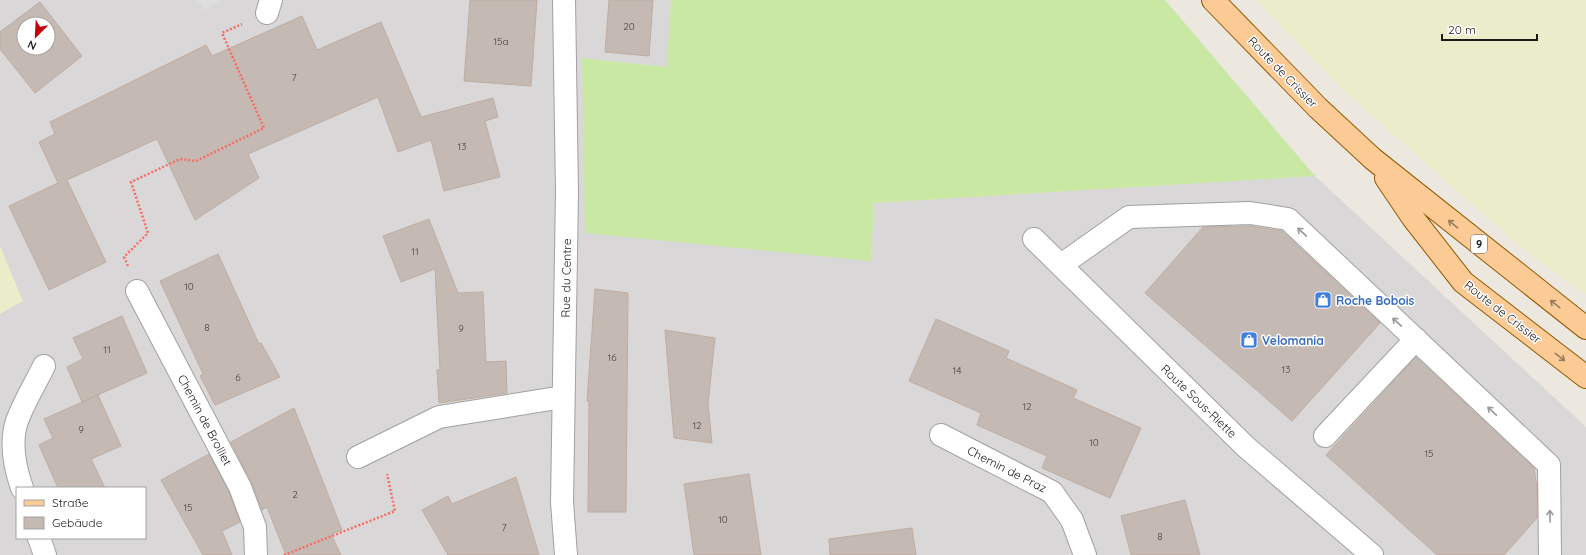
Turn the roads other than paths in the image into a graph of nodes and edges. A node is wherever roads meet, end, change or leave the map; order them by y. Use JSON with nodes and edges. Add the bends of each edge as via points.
{"nodes":[{"id":1,"x":564,"y":0,"type":"edge"},
{"id":2,"x":1213,"y":0,"type":"edge"},
{"id":3,"x":1373,"y":159,"type":"junction"},
{"id":4,"x":1034,"y":239,"type":"dead end"},
{"id":5,"x":1061,"y":265,"type":"junction"},
{"id":6,"x":137,"y":291,"type":"road end"},
{"id":7,"x":1586,"y":328,"type":"edge"},
{"id":8,"x":1416,"y":339,"type":"junction"},
{"id":9,"x":44,"y":366,"type":"dead end"},
{"id":10,"x":1586,"y":377,"type":"edge"},
{"id":11,"x":563,"y":397,"type":"junction"},
{"id":12,"x":941,"y":435,"type":"dead end"},
{"id":13,"x":1325,"y":436,"type":"dead end"},
{"id":14,"x":358,"y":457,"type":"dead end"},
{"id":15,"x":22,"y":487,"type":"edge"},
{"id":16,"x":39,"y":539,"type":"edge"},
{"id":17,"x":45,"y":555,"type":"edge"},
{"id":18,"x":256,"y":555,"type":"edge"},
{"id":19,"x":566,"y":555,"type":"edge"},
{"id":20,"x":1085,"y":555,"type":"edge"},
{"id":21,"x":1372,"y":555,"type":"edge"},
{"id":22,"x":1550,"y":555,"type":"edge"}],
"edges":[{"from":1,"to":11,"type":"street","name":"Rue du Centre","via":[[567,192]]},
{"from":2,"to":3,"type":"main road","name":"Route de Crissier","number":"9","via":[[1318,108]]},
{"from":7,"to":3,"type":"main road","name":"Route de Crissier","number":"9","one_way":true},
{"from":3,"to":10,"type":"main road","name":"Route de Crissier","number":"9","one_way":true,"via":[[1413,218],[1463,282]]},
{"from":4,"to":5,"type":"street","name":"Route Sous-Riette"},
{"from":8,"to":5,"type":"street","one_way":true,"via":[[1288,219],[1250,213],[1129,216]]},
{"from":5,"to":21,"type":"street","name":"Route Sous-Riette","via":[[1246,446]]},
{"from":6,"to":18,"type":"street","name":"Chemin de Brolliet","via":[[240,487],[255,527]]},
{"from":8,"to":13,"type":"street"},
{"from":22,"to":8,"type":"street","one_way":true,"via":[[1549,465]]},
{"from":9,"to":15,"type":"street","via":[[17,422],[14,448]]},
{"from":11,"to":14,"type":"street","via":[[439,417]]},
{"from":11,"to":19,"type":"street","name":"Rue du Centre","via":[[562,502]]},
{"from":12,"to":20,"type":"street","name":"Chemin de Praz","via":[[1052,492],[1072,520]]},
{"from":16,"to":17,"type":"street"}]}
